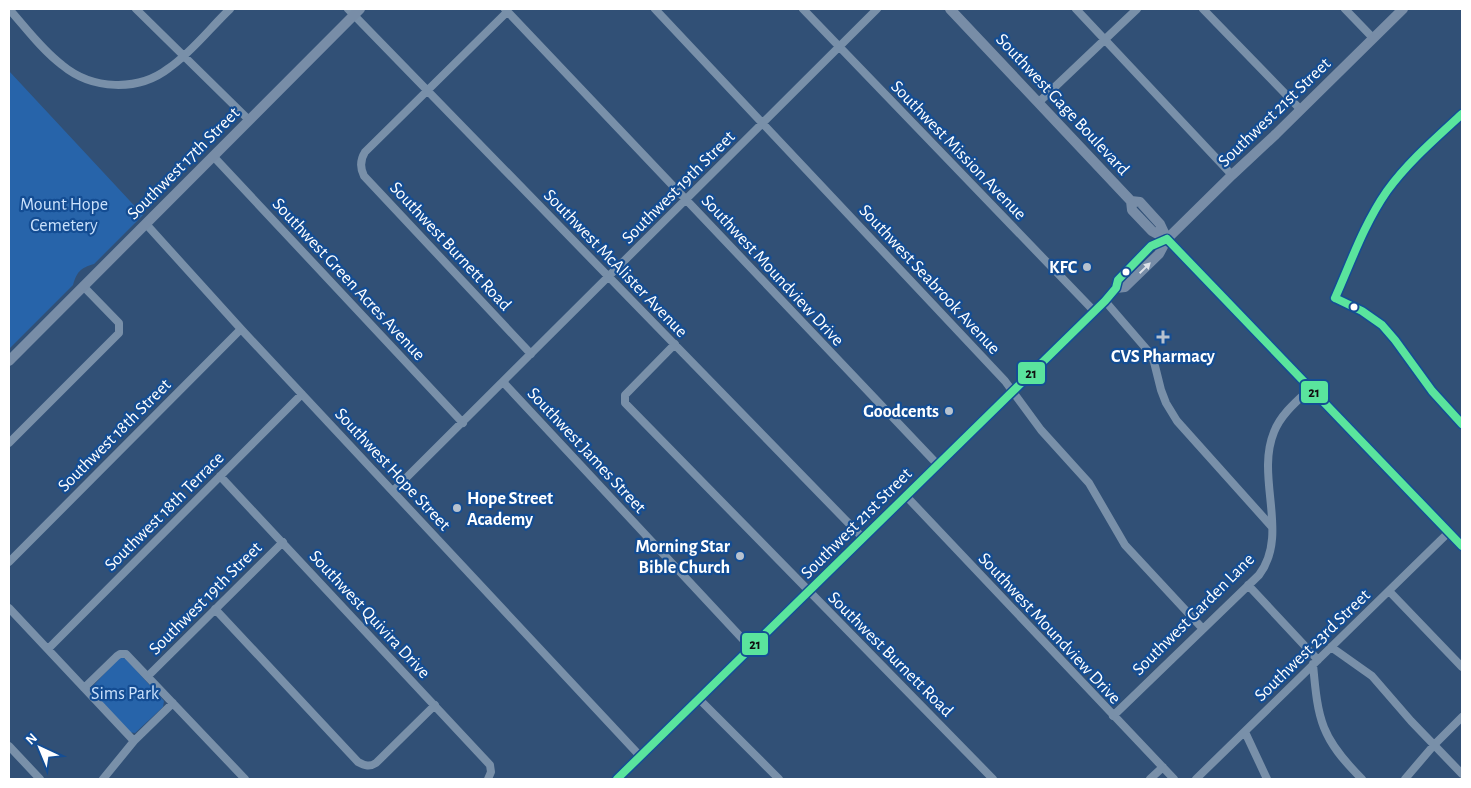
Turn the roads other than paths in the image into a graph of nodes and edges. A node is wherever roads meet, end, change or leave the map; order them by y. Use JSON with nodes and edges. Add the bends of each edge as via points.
{"nodes":[{"id":1,"x":9,"y":9,"type":"edge"},
{"id":2,"x":136,"y":9,"type":"edge"},
{"id":3,"x":230,"y":9,"type":"edge"},
{"id":4,"x":655,"y":9,"type":"edge"},
{"id":5,"x":803,"y":9,"type":"edge"},
{"id":6,"x":877,"y":9,"type":"edge"},
{"id":7,"x":950,"y":9,"type":"edge"},
{"id":8,"x":1076,"y":9,"type":"edge"},
{"id":9,"x":1136,"y":9,"type":"edge"},
{"id":10,"x":1204,"y":9,"type":"edge"},
{"id":11,"x":1345,"y":9,"type":"edge"},
{"id":12,"x":1403,"y":9,"type":"edge"},
{"id":13,"x":506,"y":10,"type":"edge"},
{"id":14,"x":354,"y":11,"type":"edge"},
{"id":15,"x":1373,"y":38,"type":"junction"},
{"id":16,"x":1105,"y":39,"type":"junction"},
{"id":17,"x":839,"y":47,"type":"junction"},
{"id":18,"x":183,"y":56,"type":"junction"},
{"id":19,"x":427,"y":91,"type":"junction"},
{"id":20,"x":1039,"y":102,"type":"junction"},
{"id":21,"x":1301,"y":110,"type":"junction"},
{"id":22,"x":249,"y":120,"type":"junction"},
{"id":23,"x":763,"y":123,"type":"junction"},
{"id":24,"x":213,"y":156,"type":"junction"},
{"id":25,"x":1232,"y":175,"type":"junction"},
{"id":26,"x":686,"y":200,"type":"junction"},
{"id":27,"x":146,"y":224,"type":"junction"},
{"id":28,"x":1167,"y":239,"type":"junction"},
{"id":29,"x":608,"y":278,"type":"junction"},
{"id":30,"x":83,"y":286,"type":"junction"},
{"id":31,"x":1105,"y":300,"type":"junction"},
{"id":32,"x":1094,"y":312,"type":"junction"},
{"id":33,"x":241,"y":329,"type":"junction"},
{"id":34,"x":675,"y":344,"type":"junction"},
{"id":35,"x":531,"y":354,"type":"junction"},
{"id":36,"x":9,"y":361,"type":"edge"},
{"id":37,"x":503,"y":382,"type":"junction"},
{"id":38,"x":1310,"y":388,"type":"junction"},
{"id":39,"x":1014,"y":391,"type":"junction"},
{"id":40,"x":302,"y":394,"type":"junction"},
{"id":41,"x":463,"y":423,"type":"junction"},
{"id":42,"x":9,"y":443,"type":"edge"},
{"id":43,"x":938,"y":465,"type":"junction"},
{"id":44,"x":220,"y":476,"type":"junction"},
{"id":45,"x":393,"y":492,"type":"junction"},
{"id":46,"x":906,"y":496,"type":"junction"},
{"id":47,"x":1272,"y":527,"type":"junction"},
{"id":48,"x":1449,"y":532,"type":"junction"},
{"id":49,"x":862,"y":537,"type":"junction"},
{"id":50,"x":283,"y":542,"type":"junction"},
{"id":51,"x":1462,"y":546,"type":"edge"},
{"id":52,"x":9,"y":562,"type":"edge"},
{"id":53,"x":1248,"y":585,"type":"junction"},
{"id":54,"x":1389,"y":591,"type":"junction"},
{"id":55,"x":809,"y":592,"type":"junction"},
{"id":56,"x":9,"y":608,"type":"edge"},
{"id":57,"x":216,"y":609,"type":"junction"},
{"id":58,"x":1203,"y":629,"type":"junction"},
{"id":59,"x":1331,"y":647,"type":"junction"},
{"id":60,"x":751,"y":648,"type":"junction"},
{"id":61,"x":48,"y":649,"type":"junction"},
{"id":62,"x":1316,"y":662,"type":"junction"},
{"id":63,"x":1462,"y":666,"type":"edge"},
{"id":64,"x":148,"y":676,"type":"junction"},
{"id":65,"x":84,"y":688,"type":"junction"},
{"id":66,"x":698,"y":698,"type":"junction"},
{"id":67,"x":173,"y":703,"type":"junction"},
{"id":68,"x":435,"y":705,"type":"junction"},
{"id":69,"x":1113,"y":716,"type":"junction"},
{"id":70,"x":1462,"y":717,"type":"edge"},
{"id":71,"x":1244,"y":732,"type":"junction"},
{"id":72,"x":134,"y":741,"type":"junction"},
{"id":73,"x":1434,"y":745,"type":"junction"},
{"id":74,"x":9,"y":746,"type":"edge"},
{"id":75,"x":640,"y":756,"type":"junction"},
{"id":76,"x":1162,"y":767,"type":"junction"},
{"id":77,"x":1462,"y":774,"type":"edge"},
{"id":78,"x":489,"y":778,"type":"edge"},
{"id":79,"x":40,"y":779,"type":"edge"},
{"id":80,"x":103,"y":779,"type":"edge"},
{"id":81,"x":245,"y":779,"type":"edge"},
{"id":82,"x":617,"y":779,"type":"edge"},
{"id":83,"x":779,"y":779,"type":"edge"},
{"id":84,"x":993,"y":779,"type":"edge"},
{"id":85,"x":1150,"y":779,"type":"edge"},
{"id":86,"x":1174,"y":779,"type":"edge"},
{"id":87,"x":1196,"y":779,"type":"edge"},
{"id":88,"x":1266,"y":779,"type":"edge"},
{"id":89,"x":1362,"y":779,"type":"edge"},
{"id":90,"x":1405,"y":779,"type":"edge"}],
"edges":[{"from":1,"to":18,"type":"street","via":[[62,66],[98,83],[123,85],[147,80],[164,72]]},
{"from":2,"to":18,"type":"street"},
{"from":3,"to":18,"type":"street"},
{"from":4,"to":23,"type":"street","name":"Southwest Seabrook Avenue"},
{"from":5,"to":17,"type":"street","name":"Southwest Mission Avenue"},
{"from":6,"to":17,"type":"street","name":"Southwest 19th Street"},
{"from":7,"to":20,"type":"main road","name":"Southwest Gage Boulevard"},
{"from":8,"to":16,"type":"street"},
{"from":9,"to":16,"type":"street"},
{"from":10,"to":21,"type":"street"},
{"from":11,"to":15,"type":"street"},
{"from":12,"to":15,"type":"main road","name":"Southwest 21st Street"},
{"from":13,"to":19,"type":"street"},
{"from":13,"to":26,"type":"street","name":"Southwest Moundview Drive"},
{"from":14,"to":19,"type":"street","name":"Southwest McAlister Avenue"},
{"from":14,"to":22,"type":"main road","name":"Southwest 17th Street"},
{"from":15,"to":21,"type":"main road","name":"Southwest 21st Street"},
{"from":16,"to":20,"type":"street"},
{"from":16,"to":25,"type":"street"},
{"from":17,"to":23,"type":"street","name":"Southwest 19th Street"},
{"from":17,"to":32,"type":"street","name":"Southwest Mission Avenue"},
{"from":18,"to":22,"type":"street"},
{"from":19,"to":29,"type":"street","name":"Southwest McAlister Avenue"},
{"from":19,"to":35,"type":"street","name":"Southwest Burnett Road","via":[[364,154],[361,167],[364,176]]},
{"from":20,"to":28,"type":"main road","name":"Southwest Gage Boulevard","via":[[1131,201],[1132,210],[1152,232]]},
{"from":21,"to":25,"type":"main road","name":"Southwest 21st Street"},
{"from":22,"to":24,"type":"main road","name":"Southwest 17th Street"},
{"from":23,"to":26,"type":"street","name":"Southwest 19th Street"},
{"from":23,"to":39,"type":"street","name":"Southwest Seabrook Avenue"},
{"from":24,"to":27,"type":"main road","name":"Southwest 17th Street"},
{"from":24,"to":41,"type":"street","name":"Southwest Green Acres Avenue"},
{"from":25,"to":28,"type":"main road","name":"Southwest 21st Street"},
{"from":26,"to":29,"type":"street","name":"Southwest 19th Street"},
{"from":26,"to":43,"type":"street","name":"Southwest Moundview Drive"},
{"from":27,"to":30,"type":"main road","name":"Southwest 17th Street"},
{"from":27,"to":33,"type":"street","name":"Southwest Hope Street"},
{"from":28,"to":31,"type":"main road","name":"Southwest 21st Street","via":[[1152,246],[1118,280],[1116,288]]},
{"from":28,"to":38,"type":"main road","name":"Southwest Gage Boulevard"},
{"from":29,"to":34,"type":"street","name":"Southwest McAlister Avenue"},
{"from":29,"to":35,"type":"street","name":"Southwest 19th Street"},
{"from":30,"to":36,"type":"main road","name":"Southwest 17th Street"},
{"from":30,"to":42,"type":"street","via":[[119,324],[119,333]]},
{"from":31,"to":32,"type":"main road","name":"Southwest 21st Street"},
{"from":31,"to":47,"type":"street","via":[[1149,352],[1163,396],[1177,421]]},
{"from":32,"to":39,"type":"main road","name":"Southwest 21st Street"},
{"from":33,"to":40,"type":"street","name":"Southwest Hope Street"},
{"from":33,"to":52,"type":"street","name":"Southwest 18th Street"},
{"from":34,"to":49,"type":"street","name":"Southwest McAlister Avenue"},
{"from":34,"to":55,"type":"street","name":"Southwest Burnett Road","via":[[624,398],[626,404]]},
{"from":35,"to":37,"type":"street","name":"Southwest 19th Street"},
{"from":37,"to":41,"type":"street","name":"Southwest 19th Street"},
{"from":37,"to":60,"type":"street","name":"Southwest James Street"},
{"from":38,"to":47,"type":"street","name":"Southwest Garden Lane","via":[[1276,426],[1268,453]]},
{"from":38,"to":48,"type":"main road","name":"Southwest Gage Boulevard"},
{"from":39,"to":43,"type":"main road","name":"Southwest 21st Street"},
{"from":39,"to":58,"type":"street","name":"Southwest Seabrook Avenue","via":[[1038,426],[1089,483],[1125,545]]},
{"from":40,"to":44,"type":"street","name":"Southwest 18th Terrace"},
{"from":40,"to":45,"type":"street","name":"Southwest Hope Street"},
{"from":41,"to":45,"type":"street","name":"Southwest 19th Street"},
{"from":43,"to":46,"type":"main road","name":"Southwest 21st Street"},
{"from":44,"to":50,"type":"street","name":"Southwest Quivira Drive"},
{"from":44,"to":61,"type":"street","name":"Southwest 18th Terrace"},
{"from":45,"to":75,"type":"street","name":"Southwest Hope Street"},
{"from":46,"to":49,"type":"main road","name":"Southwest 21st Street"},
{"from":46,"to":69,"type":"street","name":"Southwest Moundview Drive"},
{"from":47,"to":53,"type":"street","name":"Southwest Garden Lane","via":[[1269,558],[1259,575]]},
{"from":48,"to":51,"type":"main road","name":"Southwest Gage Boulevard"},
{"from":48,"to":54,"type":"street","name":"Southwest 23rd Street"},
{"from":49,"to":55,"type":"main road","name":"Southwest 21st Street"},
{"from":50,"to":57,"type":"street","name":"Southwest 19th Street"},
{"from":50,"to":68,"type":"street","name":"Southwest Quivira Drive"},
{"from":53,"to":58,"type":"street","name":"Southwest Garden Lane"},
{"from":53,"to":62,"type":"street"},
{"from":54,"to":59,"type":"street","name":"Southwest 23rd Street"},
{"from":54,"to":63,"type":"street"},
{"from":55,"to":60,"type":"main road","name":"Southwest 21st Street"},
{"from":55,"to":84,"type":"street","name":"Southwest Burnett Road"},
{"from":56,"to":61,"type":"street"},
{"from":57,"to":64,"type":"street","name":"Southwest 19th Street"},
{"from":57,"to":68,"type":"street","via":[[358,762],[367,766],[376,763]]},
{"from":58,"to":69,"type":"street","name":"Southwest Garden Lane"},
{"from":59,"to":62,"type":"street","name":"Southwest 23rd Street"},
{"from":59,"to":73,"type":"street","via":[[1372,676]]},
{"from":60,"to":66,"type":"main road","name":"Southwest 21st Street"},
{"from":61,"to":65,"type":"street"},
{"from":62,"to":71,"type":"street","name":"Southwest 23rd Street"},
{"from":62,"to":89,"type":"street","via":[[1316,700],[1324,729],[1338,754]]},
{"from":64,"to":65,"type":"street","via":[[126,654],[120,654]]},
{"from":64,"to":67,"type":"street"},
{"from":65,"to":72,"type":"street"},
{"from":66,"to":75,"type":"main road","name":"Southwest 21st Street"},
{"from":66,"to":83,"type":"street"},
{"from":67,"to":72,"type":"street"},
{"from":67,"to":81,"type":"street"},
{"from":68,"to":78,"type":"street","name":"Southwest Quivira Drive","via":[[490,765]]},
{"from":69,"to":76,"type":"street","name":"Southwest Moundview Drive"},
{"from":70,"to":73,"type":"street"},
{"from":71,"to":87,"type":"street","name":"Southwest 23rd Street"},
{"from":71,"to":88,"type":"street"},
{"from":72,"to":80,"type":"street"},
{"from":73,"to":77,"type":"street"},
{"from":73,"to":90,"type":"street"},
{"from":74,"to":79,"type":"street"},
{"from":75,"to":82,"type":"main road","name":"Southwest 21st Street"},
{"from":76,"to":85,"type":"street"},
{"from":76,"to":86,"type":"street","name":"Southwest Moundview Drive"}]}
